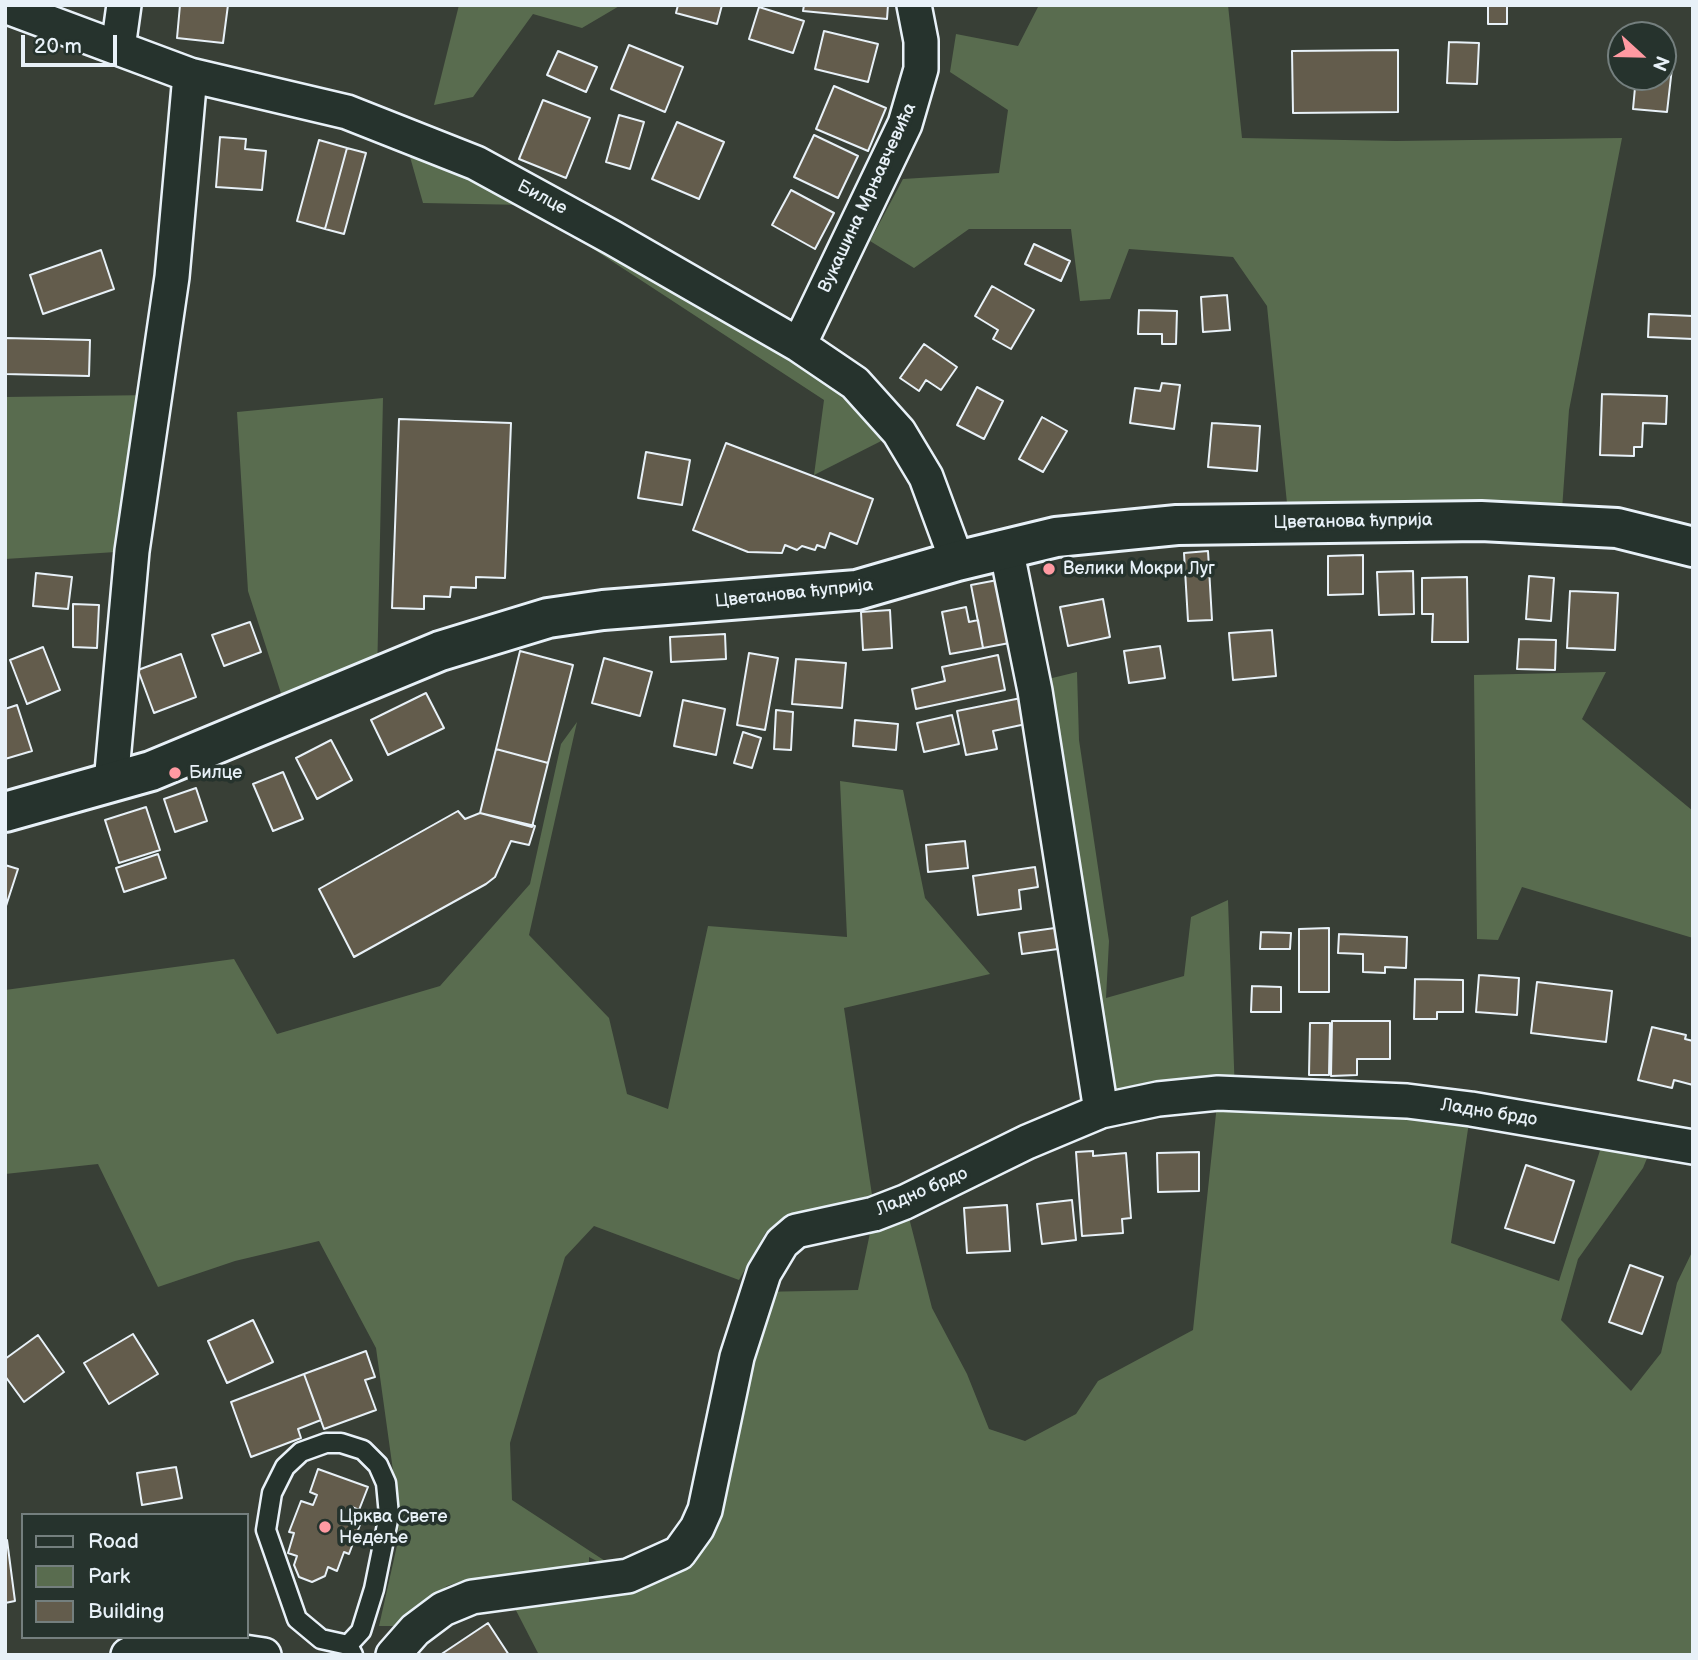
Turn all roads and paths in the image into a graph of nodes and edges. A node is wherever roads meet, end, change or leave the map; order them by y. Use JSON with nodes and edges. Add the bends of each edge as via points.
{"nodes":[{"id":1,"x":124,"y":5,"type":"edge"},
{"id":2,"x":914,"y":5,"type":"edge"},
{"id":3,"x":5,"y":6,"type":"edge"},
{"id":4,"x":118,"y":48,"type":"junction"},
{"id":5,"x":190,"y":75,"type":"junction"},
{"id":6,"x":799,"y":345,"type":"junction"},
{"id":7,"x":1693,"y":547,"type":"edge"},
{"id":8,"x":1006,"y":548,"type":"junction"},
{"id":9,"x":957,"y":561,"type":"junction"},
{"id":10,"x":111,"y":783,"type":"junction"},
{"id":11,"x":5,"y":811,"type":"edge"},
{"id":12,"x":1101,"y":1111,"type":"junction"},
{"id":13,"x":1693,"y":1147,"type":"edge"},
{"id":14,"x":350,"y":1650,"type":"edge"},
{"id":15,"x":128,"y":1655,"type":"edge"},
{"id":16,"x":264,"y":1655,"type":"edge"},
{"id":17,"x":393,"y":1655,"type":"edge"}],
"edges":[{"from":1,"to":4,"type":"street"},
{"from":2,"to":6,"type":"street","name":"Вукашина Мрњавчевића","via":[[921,69],[909,113]]},
{"from":3,"to":4,"type":"street","name":"Билце"},
{"from":4,"to":5,"type":"street","name":"Билце"},
{"from":5,"to":6,"type":"street","name":"Билце","via":[[347,112],[476,163]]},
{"from":5,"to":10,"type":"street","via":[[172,277],[132,551]]},
{"from":6,"to":9,"type":"street","name":"Билце","via":[[855,383],[900,432],[926,477]]},
{"from":7,"to":8,"type":"street","name":"Цветанова ћуприја","via":[[1596,526],[1467,521],[1177,525],[1103,530]]},
{"from":8,"to":9,"type":"street","name":"Цветанова ћуприја"},
{"from":8,"to":12,"type":"street","via":[[1037,704]]},
{"from":9,"to":10,"type":"street","name":"Цветанова ћуприја","via":[[857,590],[603,610],[525,624],[440,651],[151,771]]},
{"from":10,"to":11,"type":"street","name":"Цветанова ћуприја"},
{"from":12,"to":13,"type":"street","name":"Ладно брдо","via":[[1218,1093],[1407,1101]]},
{"from":12,"to":17,"type":"street","name":"Ладно брдо","via":[[905,1202],[874,1214],[796,1231],[782,1243],[764,1273],[737,1357],[705,1510],[679,1553],[617,1579],[472,1597],[443,1609],[415,1630]]},
{"from":14,"to":14,"type":"lane","via":[[374,1589],[389,1515],[386,1483],[378,1465],[363,1450],[326,1443],[301,1452],[285,1467],[272,1493],[266,1530],[297,1619],[321,1639]]},
{"from":15,"to":16,"type":"street","via":[[211,1647]]}]}
